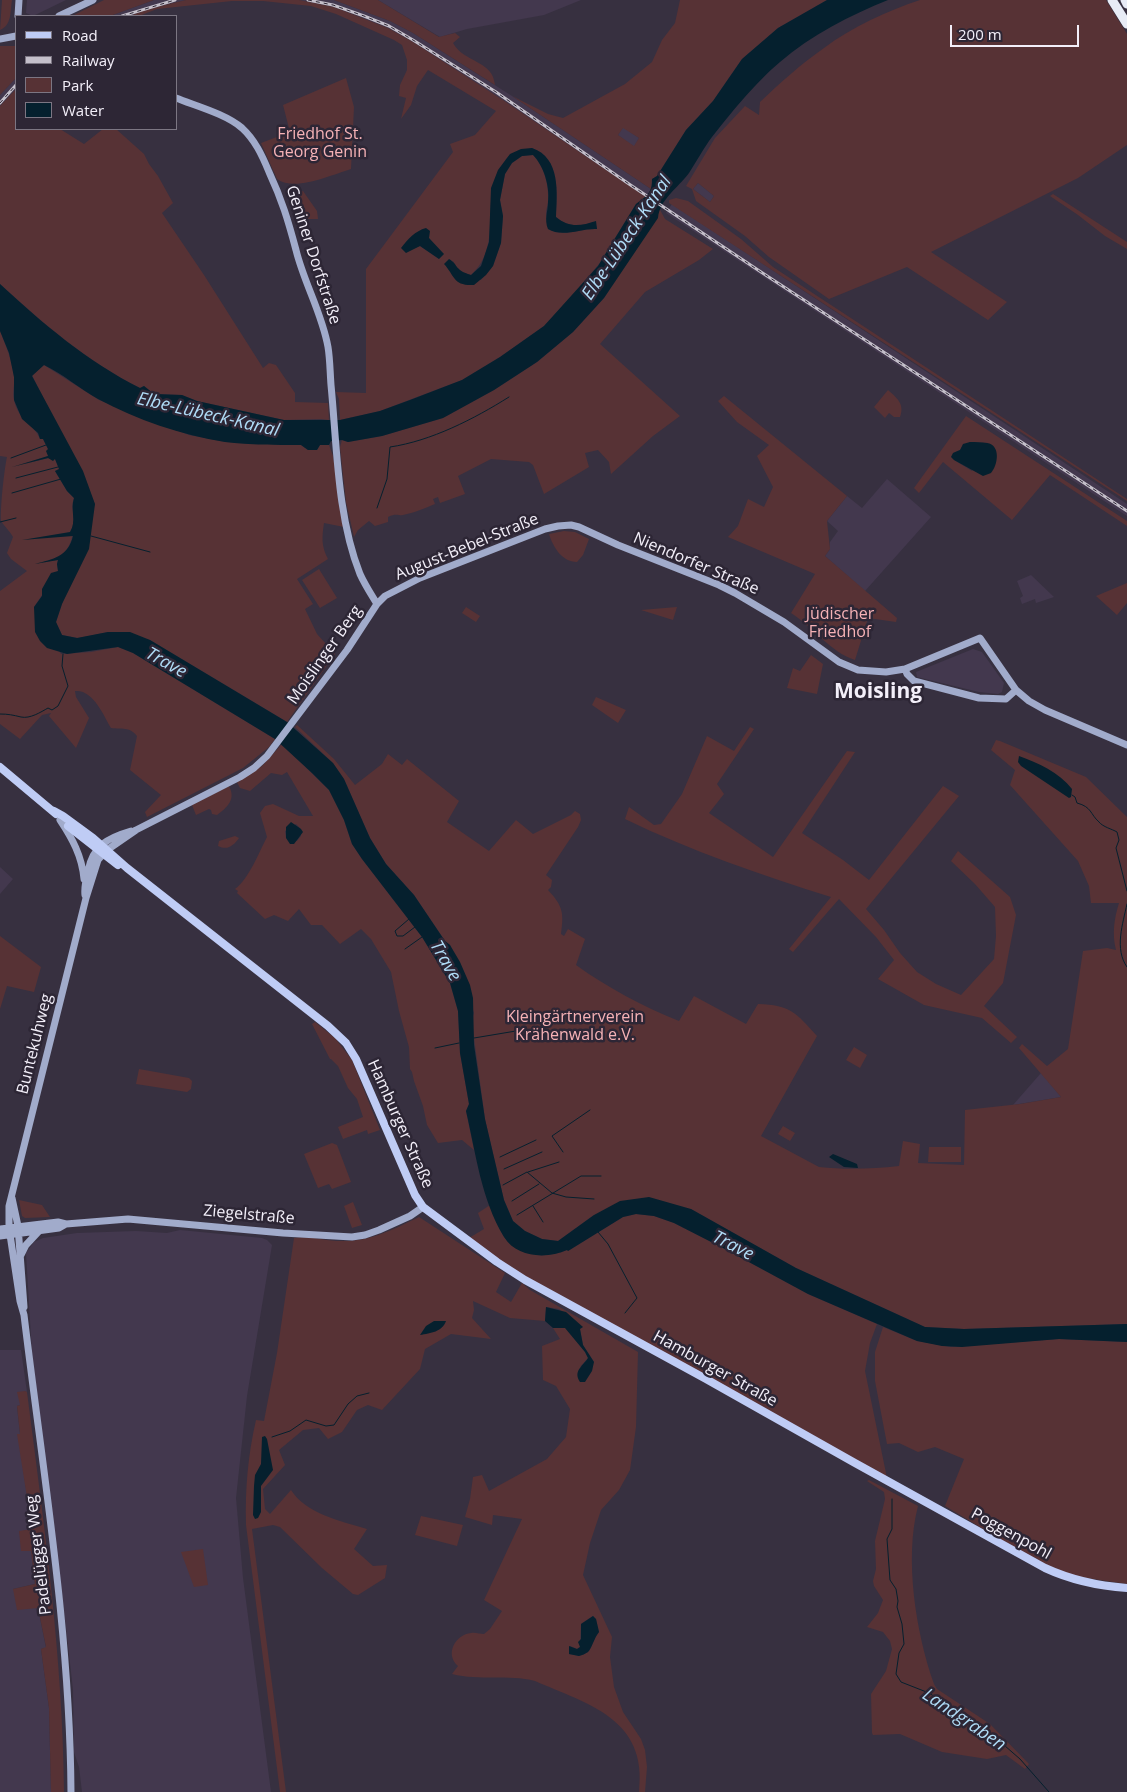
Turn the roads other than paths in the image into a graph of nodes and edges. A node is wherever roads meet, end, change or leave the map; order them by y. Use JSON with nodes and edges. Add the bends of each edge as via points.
{"nodes":[{"id":1,"x":19,"y":0,"type":"edge"},
{"id":2,"x":93,"y":0,"type":"edge"},
{"id":3,"x":1112,"y":0,"type":"edge"},
{"id":4,"x":1125,"y":0,"type":"edge"},
{"id":5,"x":1127,"y":4,"type":"edge"},
{"id":6,"x":18,"y":15,"type":"edge"},
{"id":7,"x":61,"y":15,"type":"edge"},
{"id":8,"x":1127,"y":24,"type":"edge"},
{"id":9,"x":15,"y":36,"type":"edge"},
{"id":10,"x":0,"y":39,"type":"edge"},
{"id":11,"x":178,"y":99,"type":"edge"},
{"id":12,"x":571,"y":525,"type":"joint"},
{"id":13,"x":377,"y":604,"type":"junction"},
{"id":14,"x":905,"y":669,"type":"junction"},
{"id":15,"x":1016,"y":690,"type":"junction"},
{"id":16,"x":1127,"y":744,"type":"edge"},
{"id":17,"x":0,"y":768,"type":"edge"},
{"id":18,"x":54,"y":811,"type":"junction"},
{"id":19,"x":60,"y":820,"type":"junction"},
{"id":20,"x":101,"y":848,"type":"junction"},
{"id":21,"x":85,"y":889,"type":"junction"},
{"id":22,"x":86,"y":898,"type":"junction"},
{"id":23,"x":423,"y":1207,"type":"junction"},
{"id":24,"x":66,"y":1224,"type":"junction"},
{"id":25,"x":0,"y":1229,"type":"edge"},
{"id":26,"x":14,"y":1231,"type":"junction"},
{"id":27,"x":39,"y":1231,"type":"junction"},
{"id":28,"x":0,"y":1236,"type":"edge"},
{"id":29,"x":21,"y":1255,"type":"junction"},
{"id":30,"x":24,"y":1315,"type":"junction"},
{"id":31,"x":890,"y":1483,"type":"joint"},
{"id":32,"x":1127,"y":1588,"type":"edge"},
{"id":33,"x":71,"y":1792,"type":"edge"}],
"edges":[{"from":1,"to":6,"type":"main road"},
{"from":2,"to":7,"type":"main road"},
{"from":3,"to":8,"type":"highway"},
{"from":4,"to":5,"type":"highway"},
{"from":9,"to":10,"type":"main road"},
{"from":11,"to":13,"type":"main road","name":"Geniner Dorfstraße","via":[[227,118],[250,135],[284,203],[298,259],[325,332],[341,493],[349,537],[361,575]]},
{"from":12,"to":13,"type":"main road","name":"August-Bebel-Straße","via":[[545,529],[420,578],[392,592]]},
{"from":12,"to":14,"type":"main road","name":"Niendorfer Straße","via":[[736,592],[846,666],[874,672]]},
{"from":13,"to":20,"type":"main road","name":"Moislinger Berg","via":[[295,721],[260,763],[240,777]]},
{"from":14,"to":15,"type":"main road","via":[[914,681],[979,698],[1006,699]]},
{"from":14,"to":15,"type":"main road","name":"Niendorfer Straße","via":[[980,638]]},
{"from":15,"to":16,"type":"main road","via":[[1045,710]]},
{"from":17,"to":18,"type":"main road"},
{"from":18,"to":19,"type":"main road"},
{"from":18,"to":20,"type":"main road"},
{"from":19,"to":20,"type":"main road"},
{"from":19,"to":21,"type":"main road","via":[[78,851]]},
{"from":20,"to":21,"type":"main road","name":"Buntekuhweg","via":[[92,856]]},
{"from":20,"to":22,"type":"main road","name":"Buntekuhweg"},
{"from":20,"to":23,"type":"main road","name":"Hamburger Straße","via":[[346,1043],[356,1059],[408,1182]]},
{"from":21,"to":22,"type":"main road","name":"Buntekuhweg"},
{"from":22,"to":26,"type":"main road","name":"Buntekuhweg","via":[[9,1206]]},
{"from":23,"to":24,"type":"main road","name":"Ziegelstraße","via":[[379,1230],[352,1237],[128,1219]]},
{"from":23,"to":31,"type":"main road","name":"Hamburger Straße","via":[[525,1280]]},
{"from":24,"to":26,"type":"main road","name":"Ziegelstraße","via":[[58,1222]]},
{"from":24,"to":27,"type":"main road","name":"Ziegelstraße"},
{"from":25,"to":26,"type":"main road","name":"Ziegelstraße"},
{"from":26,"to":27,"type":"main road","name":"Ziegelstraße"},
{"from":26,"to":28,"type":"main road","name":"Ziegelstraße"},
{"from":26,"to":29,"type":"main road","name":"Padelügger Weg"},
{"from":26,"to":30,"type":"main road","name":"Padelügger Weg"},
{"from":27,"to":29,"type":"main road"},
{"from":29,"to":30,"type":"main road","name":"Padelügger Weg"},
{"from":30,"to":33,"type":"main road","name":"Padelügger Weg","via":[[58,1586],[70,1724]]},
{"from":31,"to":32,"type":"main road","name":"Poggenpohl","via":[[1062,1576]]}]}
